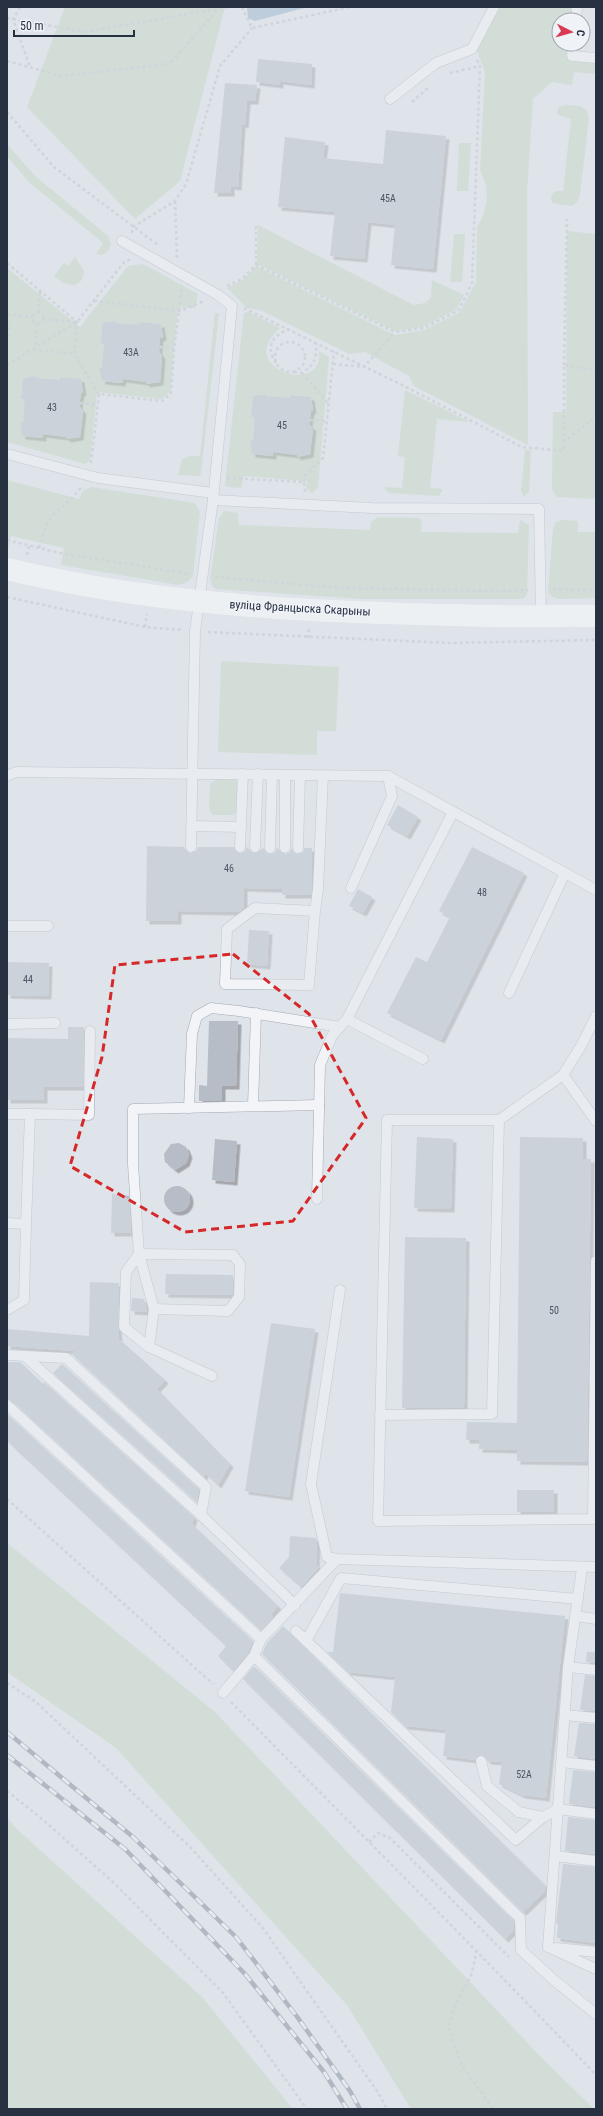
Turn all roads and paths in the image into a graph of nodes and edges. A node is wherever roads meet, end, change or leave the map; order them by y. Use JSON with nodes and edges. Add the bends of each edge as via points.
{"nodes":[{"id":1,"x":20,"y":7,"type":"edge"},
{"id":2,"x":228,"y":7,"type":"edge"},
{"id":3,"x":242,"y":7,"type":"edge"},
{"id":4,"x":350,"y":7,"type":"edge"},
{"id":5,"x":494,"y":7,"type":"edge"},
{"id":6,"x":218,"y":9,"type":"junction"},
{"id":7,"x":7,"y":18,"type":"edge"},
{"id":8,"x":13,"y":19,"type":"junction"},
{"id":9,"x":252,"y":28,"type":"junction"},
{"id":10,"x":572,"y":52,"type":"edge"},
{"id":11,"x":596,"y":58,"type":"edge"},
{"id":12,"x":7,"y":61,"type":"edge"},
{"id":13,"x":30,"y":67,"type":"junction"},
{"id":14,"x":443,"y":75,"type":"dead end"},
{"id":15,"x":433,"y":84,"type":"dead end"},
{"id":16,"x":390,"y":100,"type":"dead end"},
{"id":17,"x":412,"y":102,"type":"dead end"},
{"id":18,"x":7,"y":112,"type":"edge"},
{"id":19,"x":175,"y":201,"type":"junction"},
{"id":20,"x":567,"y":219,"type":"dead end"},
{"id":21,"x":256,"y":225,"type":"dead end"},
{"id":22,"x":133,"y":226,"type":"junction"},
{"id":23,"x":126,"y":244,"type":"junction"},
{"id":24,"x":165,"y":250,"type":"dead end"},
{"id":25,"x":171,"y":254,"type":"dead end"},
{"id":26,"x":137,"y":259,"type":"dead end"},
{"id":27,"x":126,"y":261,"type":"junction"},
{"id":28,"x":7,"y":263,"type":"edge"},
{"id":29,"x":256,"y":265,"type":"junction"},
{"id":30,"x":183,"y":282,"type":"dead end"},
{"id":31,"x":40,"y":291,"type":"junction"},
{"id":32,"x":229,"y":293,"type":"dead end"},
{"id":33,"x":218,"y":294,"type":"junction"},
{"id":34,"x":94,"y":301,"type":"junction"},
{"id":35,"x":240,"y":304,"type":"dead end"},
{"id":36,"x":180,"y":311,"type":"junction"},
{"id":37,"x":38,"y":313,"type":"junction"},
{"id":38,"x":7,"y":314,"type":"edge"},
{"id":39,"x":32,"y":317,"type":"junction"},
{"id":40,"x":43,"y":319,"type":"junction"},
{"id":41,"x":7,"y":322,"type":"edge"},
{"id":42,"x":77,"y":322,"type":"junction"},
{"id":43,"x":37,"y":324,"type":"junction"},
{"id":44,"x":290,"y":329,"type":"junction"},
{"id":45,"x":394,"y":332,"type":"junction"},
{"id":46,"x":7,"y":341,"type":"edge"},
{"id":47,"x":316,"y":342,"type":"junction"},
{"id":48,"x":160,"y":347,"type":"dead end"},
{"id":49,"x":174,"y":349,"type":"junction"},
{"id":50,"x":35,"y":350,"type":"junction"},
{"id":51,"x":334,"y":351,"type":"junction"},
{"id":52,"x":74,"y":354,"type":"junction"},
{"id":53,"x":333,"y":364,"type":"junction"},
{"id":54,"x":7,"y":365,"type":"edge"},
{"id":55,"x":277,"y":365,"type":"junction"},
{"id":56,"x":564,"y":365,"type":"junction"},
{"id":57,"x":364,"y":366,"type":"junction"},
{"id":58,"x":596,"y":370,"type":"edge"},
{"id":59,"x":294,"y":372,"type":"junction"},
{"id":60,"x":302,"y":373,"type":"junction"},
{"id":61,"x":99,"y":394,"type":"junction"},
{"id":62,"x":80,"y":403,"type":"dead end"},
{"id":63,"x":328,"y":403,"type":"junction"},
{"id":64,"x":98,"y":405,"type":"junction"},
{"id":65,"x":596,"y":416,"type":"edge"},
{"id":66,"x":310,"y":420,"type":"dead end"},
{"id":67,"x":326,"y":421,"type":"junction"},
{"id":68,"x":564,"y":442,"type":"junction"},
{"id":69,"x":7,"y":454,"type":"edge"},
{"id":70,"x":90,"y":475,"type":"junction"},
{"id":71,"x":304,"y":482,"type":"dead end"},
{"id":72,"x":213,"y":496,"type":"junction"},
{"id":73,"x":7,"y":540,"type":"edge"},
{"id":74,"x":39,"y":548,"type":"junction"},
{"id":75,"x":7,"y":569,"type":"edge"},
{"id":76,"x":203,"y":576,"type":"junction"},
{"id":77,"x":540,"y":589,"type":"junction"},
{"id":78,"x":596,"y":590,"type":"edge"},
{"id":79,"x":7,"y":597,"type":"edge"},
{"id":80,"x":199,"y":603,"type":"junction"},
{"id":81,"x":541,"y":615,"type":"junction"},
{"id":82,"x":596,"y":616,"type":"edge"},
{"id":83,"x":195,"y":631,"type":"junction"},
{"id":84,"x":596,"y":640,"type":"edge"},
{"id":85,"x":192,"y":773,"type":"junction"},
{"id":86,"x":243,"y":774,"type":"junction"},
{"id":87,"x":258,"y":774,"type":"junction"},
{"id":88,"x":272,"y":775,"type":"junction"},
{"id":89,"x":285,"y":775,"type":"junction"},
{"id":90,"x":7,"y":776,"type":"edge"},
{"id":91,"x":300,"y":776,"type":"junction"},
{"id":92,"x":323,"y":776,"type":"junction"},
{"id":93,"x":388,"y":776,"type":"junction"},
{"id":94,"x":453,"y":812,"type":"junction"},
{"id":95,"x":191,"y":826,"type":"junction"},
{"id":96,"x":241,"y":827,"type":"junction"},
{"id":97,"x":191,"y":847,"type":"dead end"},
{"id":98,"x":240,"y":847,"type":"dead end"},
{"id":99,"x":255,"y":848,"type":"dead end"},
{"id":100,"x":270,"y":848,"type":"dead end"},
{"id":101,"x":285,"y":848,"type":"dead end"},
{"id":102,"x":298,"y":848,"type":"dead end"},
{"id":103,"x":565,"y":873,"type":"junction"},
{"id":104,"x":351,"y":888,"type":"dead end"},
{"id":105,"x":596,"y":890,"type":"edge"},
{"id":106,"x":314,"y":911,"type":"junction"},
{"id":107,"x":7,"y":926,"type":"edge"},
{"id":108,"x":48,"y":926,"type":"dead end"},
{"id":109,"x":509,"y":993,"type":"dead end"},
{"id":110,"x":256,"y":1013,"type":"junction"},
{"id":111,"x":596,"y":1016,"type":"edge"},
{"id":112,"x":348,"y":1019,"type":"junction"},
{"id":113,"x":55,"y":1023,"type":"dead end"},
{"id":114,"x":7,"y":1024,"type":"edge"},
{"id":115,"x":340,"y":1027,"type":"junction"},
{"id":116,"x":90,"y":1031,"type":"dead end"},
{"id":117,"x":423,"y":1059,"type":"dead end"},
{"id":118,"x":563,"y":1075,"type":"junction"},
{"id":119,"x":319,"y":1105,"type":"junction"},
{"id":120,"x":253,"y":1106,"type":"junction"},
{"id":121,"x":189,"y":1108,"type":"junction"},
{"id":122,"x":7,"y":1114,"type":"edge"},
{"id":123,"x":30,"y":1114,"type":"junction"},
{"id":124,"x":499,"y":1120,"type":"junction"},
{"id":125,"x":596,"y":1121,"type":"edge"},
{"id":126,"x":317,"y":1199,"type":"dead end"},
{"id":127,"x":7,"y":1223,"type":"edge"},
{"id":128,"x":26,"y":1224,"type":"junction"},
{"id":129,"x":139,"y":1254,"type":"junction"},
{"id":130,"x":596,"y":1261,"type":"edge"},
{"id":131,"x":340,"y":1290,"type":"dead end"},
{"id":132,"x":154,"y":1309,"type":"junction"},
{"id":133,"x":7,"y":1310,"type":"edge"},
{"id":134,"x":149,"y":1347,"type":"junction"},
{"id":135,"x":7,"y":1355,"type":"edge"},
{"id":136,"x":26,"y":1356,"type":"junction"},
{"id":137,"x":212,"y":1376,"type":"dead end"},
{"id":138,"x":7,"y":1405,"type":"edge"},
{"id":139,"x":380,"y":1415,"type":"junction"},
{"id":140,"x":7,"y":1499,"type":"edge"},
{"id":141,"x":201,"y":1515,"type":"junction"},
{"id":142,"x":337,"y":1559,"type":"junction"},
{"id":143,"x":596,"y":1567,"type":"edge"},
{"id":144,"x":582,"y":1568,"type":"junction"},
{"id":145,"x":578,"y":1599,"type":"junction"},
{"id":146,"x":295,"y":1605,"type":"junction"},
{"id":147,"x":575,"y":1616,"type":"junction"},
{"id":148,"x":596,"y":1618,"type":"edge"},
{"id":149,"x":296,"y":1631,"type":"dead end"},
{"id":150,"x":261,"y":1639,"type":"junction"},
{"id":151,"x":306,"y":1641,"type":"junction"},
{"id":152,"x":254,"y":1656,"type":"junction"},
{"id":153,"x":568,"y":1667,"type":"junction"},
{"id":154,"x":596,"y":1670,"type":"edge"},
{"id":155,"x":7,"y":1683,"type":"edge"},
{"id":156,"x":223,"y":1693,"type":"junction"},
{"id":157,"x":565,"y":1715,"type":"junction"},
{"id":158,"x":596,"y":1718,"type":"edge"},
{"id":159,"x":481,"y":1761,"type":"dead end"},
{"id":160,"x":562,"y":1762,"type":"junction"},
{"id":161,"x":596,"y":1766,"type":"edge"},
{"id":162,"x":7,"y":1791,"type":"edge"},
{"id":163,"x":558,"y":1809,"type":"junction"},
{"id":164,"x":596,"y":1814,"type":"edge"},
{"id":165,"x":543,"y":1817,"type":"junction"},
{"id":166,"x":369,"y":1842,"type":"junction"},
{"id":167,"x":556,"y":1856,"type":"junction"},
{"id":168,"x":596,"y":1861,"type":"edge"},
{"id":169,"x":548,"y":1947,"type":"junction"},
{"id":170,"x":477,"y":1949,"type":"junction"},
{"id":171,"x":596,"y":1952,"type":"edge"},
{"id":172,"x":514,"y":1961,"type":"dead end"},
{"id":173,"x":596,"y":1969,"type":"edge"},
{"id":174,"x":596,"y":2014,"type":"edge"},
{"id":175,"x":596,"y":2075,"type":"edge"},
{"id":176,"x":307,"y":2109,"type":"edge"},
{"id":177,"x":387,"y":2109,"type":"edge"},
{"id":178,"x":493,"y":2109,"type":"edge"}],
"edges":[{"from":1,"to":8,"type":"path"},
{"from":2,"to":6,"type":"path"},
{"from":3,"to":9,"type":"path"},
{"from":4,"to":9,"type":"path"},
{"from":5,"to":16,"type":"lane","via":[[472,49],[436,63]]},
{"from":6,"to":8,"type":"path","via":[[85,32]]},
{"from":6,"to":13,"type":"path","via":[[170,64],[62,76]]},
{"from":7,"to":8,"type":"path"},
{"from":8,"to":13,"type":"path"},
{"from":9,"to":19,"type":"path","via":[[220,66],[186,184]]},
{"from":10,"to":11,"type":"lane","via":[[572,56]]},
{"from":12,"to":13,"type":"path"},
{"from":14,"to":45,"type":"path","via":[[480,66],[472,283],[459,310],[424,328]]},
{"from":15,"to":17,"type":"path"},
{"from":18,"to":22,"type":"path","via":[[54,166]]},
{"from":19,"to":22,"type":"path"},
{"from":19,"to":25,"type":"path","via":[[177,259]]},
{"from":20,"to":56,"type":"path"},
{"from":21,"to":29,"type":"path"},
{"from":22,"to":23,"type":"path"},
{"from":22,"to":24,"type":"path"},
{"from":23,"to":27,"type":"path"},
{"from":23,"to":33,"type":"lane"},
{"from":26,"to":27,"type":"path"},
{"from":27,"to":34,"type":"path"},
{"from":28,"to":31,"type":"path"},
{"from":29,"to":32,"type":"path","via":[[242,279],[224,288]]},
{"from":29,"to":45,"type":"path"},
{"from":30,"to":36,"type":"path"},
{"from":31,"to":37,"type":"path"},
{"from":31,"to":42,"type":"path"},
{"from":33,"to":36,"type":"path"},
{"from":33,"to":72,"type":"lane","via":[[232,306]]},
{"from":34,"to":36,"type":"path"},
{"from":34,"to":42,"type":"path"},
{"from":35,"to":44,"type":"path","via":[[245,309]]},
{"from":36,"to":49,"type":"path"},
{"from":37,"to":39,"type":"path"},
{"from":37,"to":40,"type":"path"},
{"from":38,"to":39,"type":"path"},
{"from":39,"to":43,"type":"path","via":[[33,322]]},
{"from":40,"to":42,"type":"path"},
{"from":40,"to":43,"type":"path"},
{"from":41,"to":46,"type":"path","via":[[10,328]]},
{"from":42,"to":50,"type":"path"},
{"from":42,"to":52,"type":"path"},
{"from":43,"to":50,"type":"path"},
{"from":44,"to":47,"type":"path"},
{"from":44,"to":55,"type":"path","via":[[278,334],[271,344],[271,355]]},
{"from":45,"to":57,"type":"path"},
{"from":47,"to":51,"type":"path"},
{"from":47,"to":60,"type":"path","via":[[317,354],[313,366]]},
{"from":48,"to":49,"type":"path"},
{"from":49,"to":61,"type":"path","via":[[172,392],[162,401]]},
{"from":50,"to":52,"type":"path"},
{"from":50,"to":54,"type":"path"},
{"from":51,"to":53,"type":"path"},
{"from":51,"to":57,"type":"path"},
{"from":52,"to":61,"type":"path"},
{"from":53,"to":57,"type":"path"},
{"from":53,"to":63,"type":"path"},
{"from":55,"to":59,"type":"path"},
{"from":55,"to":59,"type":"path","via":[[275,354],[280,345],[291,342],[301,346],[305,355],[303,366]]},
{"from":56,"to":58,"type":"path"},
{"from":56,"to":68,"type":"path"},
{"from":57,"to":68,"type":"path","via":[[522,447],[563,451]]},
{"from":59,"to":60,"type":"path"},
{"from":60,"to":63,"type":"path"},
{"from":61,"to":64,"type":"path"},
{"from":62,"to":64,"type":"path"},
{"from":63,"to":67,"type":"path"},
{"from":64,"to":70,"type":"path"},
{"from":65,"to":68,"type":"path"},
{"from":66,"to":67,"type":"path"},
{"from":67,"to":71,"type":"path","via":[[323,458],[304,476]]},
{"from":69,"to":70,"type":"lane"},
{"from":70,"to":72,"type":"lane"},
{"from":70,"to":74,"type":"path","via":[[84,485],[47,523]]},
{"from":72,"to":76,"type":"lane"},
{"from":72,"to":77,"type":"lane","via":[[371,508],[539,509]]},
{"from":73,"to":74,"type":"path"},
{"from":74,"to":76,"type":"path","via":[[153,570]]},
{"from":75,"to":80,"type":"main road","name":"вуліца Францыска Скарыны","via":[[93,587]]},
{"from":76,"to":77,"type":"path","via":[[341,588],[500,591]]},
{"from":76,"to":80,"type":"lane"},
{"from":77,"to":78,"type":"path"},
{"from":77,"to":81,"type":"lane"},
{"from":79,"to":83,"type":"path","via":[[145,627]]},
{"from":80,"to":81,"type":"main road","name":"вуліца Францыска Скарыны","via":[[310,610]]},
{"from":80,"to":83,"type":"lane"},
{"from":81,"to":82,"type":"main road","name":"вуліца Францыска Скарыны"},
{"from":83,"to":84,"type":"path","via":[[450,643]]},
{"from":83,"to":85,"type":"lane"},
{"from":85,"to":86,"type":"lane"},
{"from":85,"to":90,"type":"lane","via":[[16,772]]},
{"from":85,"to":95,"type":"lane"},
{"from":86,"to":87,"type":"lane"},
{"from":86,"to":96,"type":"lane"},
{"from":87,"to":88,"type":"lane"},
{"from":87,"to":99,"type":"lane"},
{"from":88,"to":89,"type":"lane"},
{"from":88,"to":100,"type":"lane"},
{"from":89,"to":91,"type":"lane"},
{"from":89,"to":101,"type":"lane"},
{"from":91,"to":92,"type":"lane"},
{"from":91,"to":102,"type":"lane"},
{"from":92,"to":93,"type":"lane"},
{"from":92,"to":106,"type":"lane","via":[[318,889]]},
{"from":93,"to":94,"type":"lane"},
{"from":93,"to":104,"type":"lane","via":[[392,796]]},
{"from":94,"to":103,"type":"lane"},
{"from":94,"to":112,"type":"lane"},
{"from":95,"to":96,"type":"lane"},
{"from":95,"to":97,"type":"lane"},
{"from":96,"to":98,"type":"lane"},
{"from":103,"to":105,"type":"lane"},
{"from":103,"to":109,"type":"lane"},
{"from":106,"to":106,"type":"lane","via":[[309,985],[225,984],[227,930],[255,908]]},
{"from":107,"to":108,"type":"lane"},
{"from":110,"to":115,"type":"lane"},
{"from":110,"to":120,"type":"lane"},
{"from":110,"to":121,"type":"lane","via":[[211,1008],[197,1016],[192,1034]]},
{"from":111,"to":118,"type":"lane","via":[[582,1046]]},
{"from":112,"to":115,"type":"lane"},
{"from":112,"to":117,"type":"lane"},
{"from":113,"to":114,"type":"lane"},
{"from":115,"to":119,"type":"lane","via":[[332,1036],[320,1065]]},
{"from":116,"to":123,"type":"lane","via":[[88,1115]]},
{"from":118,"to":124,"type":"lane"},
{"from":118,"to":125,"type":"lane"},
{"from":119,"to":120,"type":"lane"},
{"from":119,"to":126,"type":"lane"},
{"from":120,"to":121,"type":"lane"},
{"from":121,"to":129,"type":"lane","via":[[133,1109],[133,1164]]},
{"from":122,"to":123,"type":"lane"},
{"from":123,"to":128,"type":"lane"},
{"from":124,"to":139,"type":"lane","via":[[492,1414]]},
{"from":124,"to":139,"type":"lane","via":[[387,1120]]},
{"from":127,"to":128,"type":"lane"},
{"from":128,"to":133,"type":"lane","via":[[24,1300]]},
{"from":129,"to":132,"type":"lane"},
{"from":129,"to":132,"type":"lane","via":[[233,1255],[240,1264],[240,1297],[228,1311]]},
{"from":129,"to":134,"type":"lane","via":[[126,1272],[124,1327]]},
{"from":130,"to":139,"type":"lane","via":[[593,1519],[378,1521]]},
{"from":131,"to":142,"type":"lane","via":[[311,1484],[327,1557]]},
{"from":132,"to":134,"type":"lane"},
{"from":134,"to":137,"type":"lane"},
{"from":135,"to":136,"type":"lane"},
{"from":136,"to":141,"type":"lane"},
{"from":136,"to":141,"type":"lane","via":[[66,1358],[206,1487]]},
{"from":138,"to":150,"type":"lane"},
{"from":140,"to":156,"type":"path"},
{"from":141,"to":146,"type":"lane"},
{"from":142,"to":144,"type":"lane"},
{"from":142,"to":146,"type":"lane"},
{"from":143,"to":144,"type":"lane"},
{"from":144,"to":145,"type":"lane"},
{"from":145,"to":147,"type":"lane"},
{"from":145,"to":151,"type":"lane","via":[[341,1578]]},
{"from":146,"to":150,"type":"lane"},
{"from":147,"to":148,"type":"lane"},
{"from":147,"to":153,"type":"lane"},
{"from":149,"to":151,"type":"lane"},
{"from":150,"to":152,"type":"lane"},
{"from":151,"to":165,"type":"lane","via":[[516,1840]]},
{"from":152,"to":156,"type":"lane"},
{"from":152,"to":174,"type":"lane","via":[[520,1918],[521,1950],[555,1982]]},
{"from":153,"to":154,"type":"lane"},
{"from":153,"to":157,"type":"lane"},
{"from":155,"to":177,"type":"path","via":[[36,1702],[190,1847],[262,1927]]},
{"from":156,"to":166,"type":"path"},
{"from":157,"to":158,"type":"lane"},
{"from":157,"to":160,"type":"lane"},
{"from":159,"to":165,"type":"lane","via":[[486,1786],[519,1812]]},
{"from":160,"to":161,"type":"lane"},
{"from":160,"to":163,"type":"lane"},
{"from":162,"to":176,"type":"path","via":[[114,1883],[223,1993]]},
{"from":163,"to":164,"type":"lane"},
{"from":163,"to":165,"type":"lane"},
{"from":163,"to":167,"type":"lane"},
{"from":166,"to":170,"type":"path"},
{"from":166,"to":172,"type":"path","via":[[378,1833],[390,1838]]},
{"from":167,"to":168,"type":"lane"},
{"from":167,"to":169,"type":"lane"},
{"from":169,"to":171,"type":"lane"},
{"from":169,"to":173,"type":"lane"},
{"from":170,"to":175,"type":"path"},
{"from":170,"to":178,"type":"path","via":[[471,1976],[458,1999],[448,2027],[462,2066]]}]}
